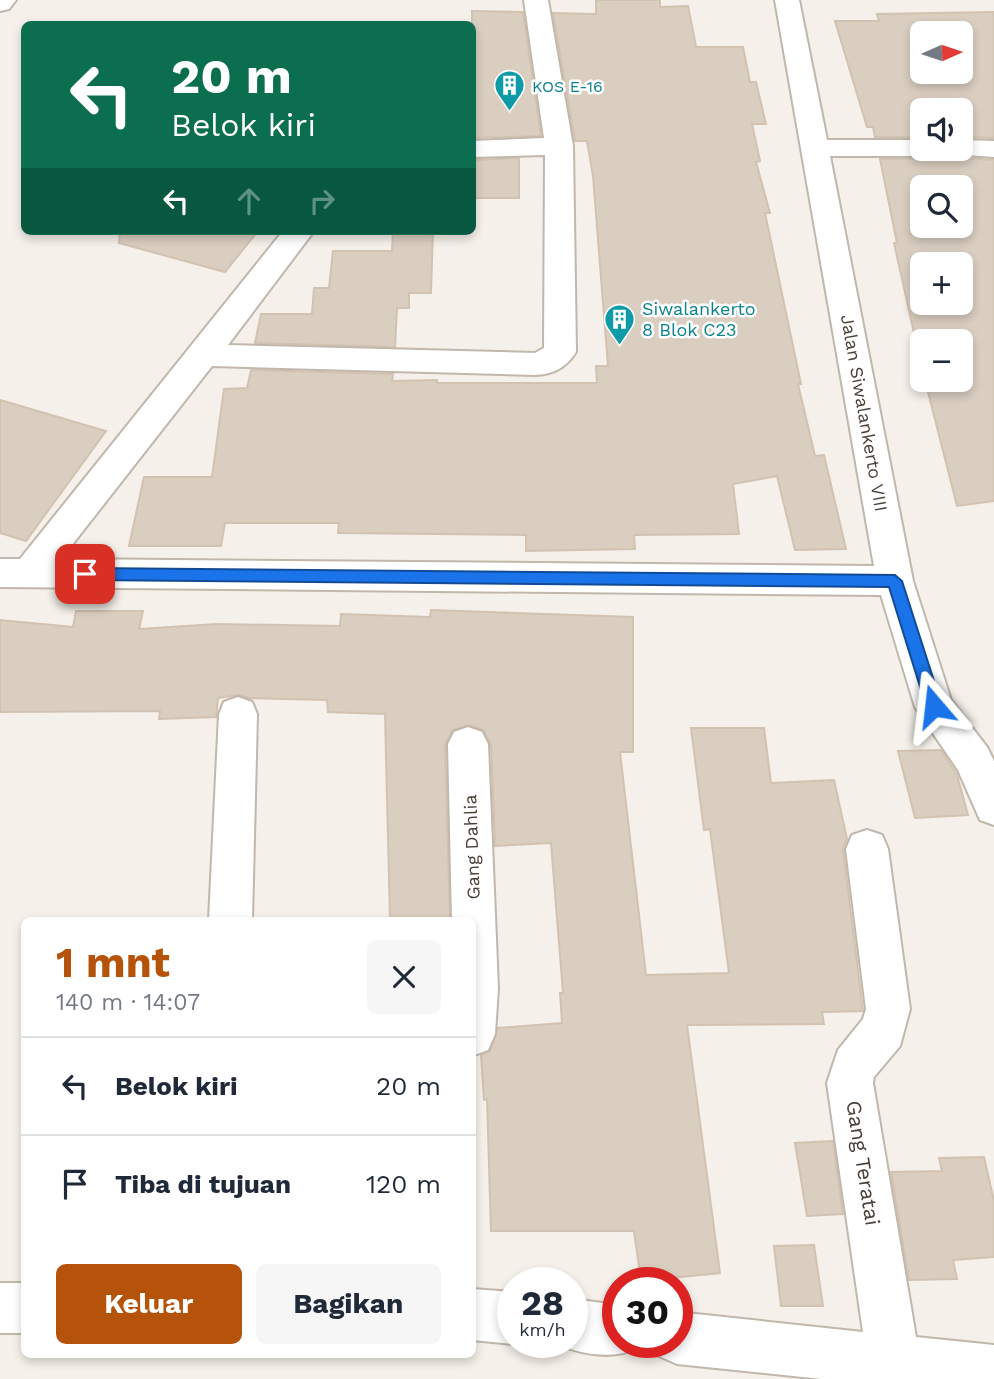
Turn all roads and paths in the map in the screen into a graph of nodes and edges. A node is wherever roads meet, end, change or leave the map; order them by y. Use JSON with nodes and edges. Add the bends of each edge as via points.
{"nodes":[{"id":1,"x":4,"y":0,"type":"edge"},
{"id":2,"x":536,"y":0,"type":"edge"},
{"id":3,"x":787,"y":0,"type":"edge"},
{"id":4,"x":0,"y":4,"type":"edge"},
{"id":5,"x":559,"y":146,"type":"junction"},
{"id":6,"x":816,"y":148,"type":"junction"},
{"id":7,"x":910,"y":148,"type":"edge"},
{"id":8,"x":973,"y":148,"type":"edge"},
{"id":9,"x":476,"y":149,"type":"edge"},
{"id":10,"x":994,"y":149,"type":"edge"},
{"id":11,"x":296,"y":235,"type":"edge"},
{"id":12,"x":203,"y":355,"type":"junction"},
{"id":13,"x":15,"y":573,"type":"edge"},
{"id":14,"x":895,"y":581,"type":"junction"},
{"id":15,"x":238,"y":714,"type":"dead end"},
{"id":16,"x":468,"y":744,"type":"dead end"},
{"id":17,"x":994,"y":807,"type":"edge"},
{"id":18,"x":867,"y":849,"type":"dead end"},
{"id":19,"x":230,"y":917,"type":"edge"},
{"id":20,"x":474,"y":917,"type":"edge"},
{"id":21,"x":0,"y":1308,"type":"edge"},
{"id":22,"x":21,"y":1308,"type":"edge"},
{"id":23,"x":476,"y":1314,"type":"edge"},
{"id":24,"x":497,"y":1316,"type":"edge"},
{"id":25,"x":693,"y":1340,"type":"edge"},
{"id":26,"x":894,"y":1363,"type":"junction"},
{"id":27,"x":994,"y":1371,"type":"edge"}],
"edges":[{"from":1,"to":4,"type":"street"},
{"from":2,"to":5,"type":"street"},
{"from":3,"to":6,"type":"street","name":"Jalan Siwalankerto VIII"},
{"from":5,"to":9,"type":"street"},
{"from":5,"to":12,"type":"street","via":[[561,346],[554,358],[535,364]]},
{"from":6,"to":7,"type":"street"},
{"from":6,"to":14,"type":"street","name":"Jalan Siwalankerto VIII"},
{"from":8,"to":10,"type":"street"},
{"from":11,"to":12,"type":"street"},
{"from":12,"to":13,"type":"street"},
{"from":13,"to":14,"type":"street"},
{"from":14,"to":17,"type":"street","name":"Jalan Siwalankerto VIII","via":[[934,706],[973,759]]},
{"from":15,"to":19,"type":"street"},
{"from":16,"to":20,"type":"street","name":"Gang Dahlia"},
{"from":18,"to":26,"type":"street","name":"Gang Teratai","via":[[888,1009],[884,1030],[854,1066],[850,1083]]},
{"from":21,"to":22,"type":"street"},
{"from":23,"to":24,"type":"street"},
{"from":25,"to":26,"type":"street"},
{"from":26,"to":27,"type":"street"}]}
